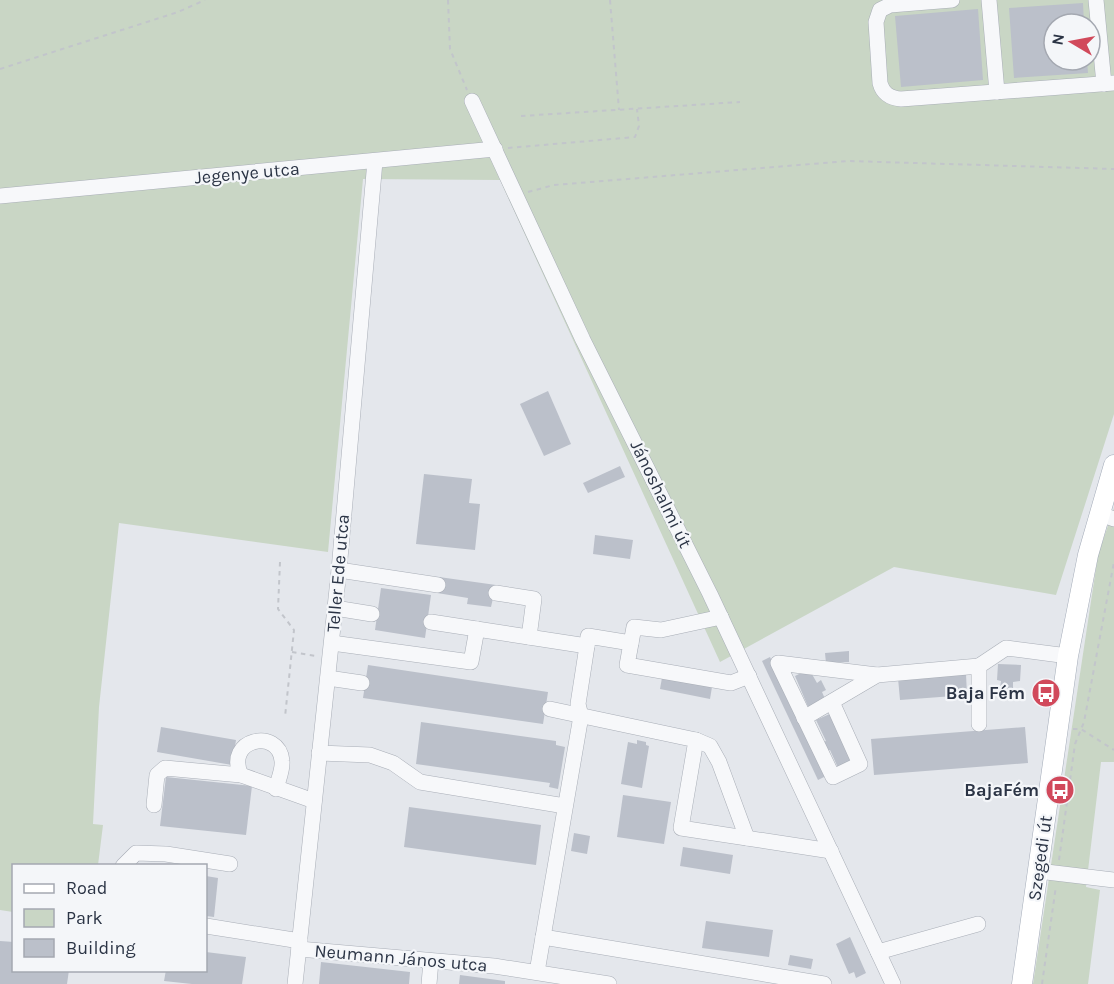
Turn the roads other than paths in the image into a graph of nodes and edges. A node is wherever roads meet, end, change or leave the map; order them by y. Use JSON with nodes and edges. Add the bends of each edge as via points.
{"nodes":[{"id":1,"x":952,"y":0,"type":"edge"},
{"id":2,"x":989,"y":0,"type":"edge"},
{"id":3,"x":1096,"y":0,"type":"edge"},
{"id":4,"x":932,"y":1,"type":"edge"},
{"id":5,"x":1109,"y":84,"type":"edge"},
{"id":6,"x":997,"y":92,"type":"junction"},
{"id":7,"x":472,"y":100,"type":"road end"},
{"id":8,"x":497,"y":155,"type":"junction"},
{"id":9,"x":375,"y":160,"type":"junction"},
{"id":10,"x":0,"y":196,"type":"edge"},
{"id":11,"x":1114,"y":465,"type":"edge"},
{"id":12,"x":1107,"y":517,"type":"edge"},
{"id":13,"x":339,"y":570,"type":"junction"},
{"id":14,"x":438,"y":585,"type":"dead end"},
{"id":15,"x":496,"y":593,"type":"dead end"},
{"id":16,"x":335,"y":608,"type":"junction"},
{"id":17,"x":372,"y":614,"type":"dead end"},
{"id":18,"x":721,"y":617,"type":"junction"},
{"id":19,"x":431,"y":622,"type":"dead end"},
{"id":20,"x":477,"y":629,"type":"junction"},
{"id":21,"x":528,"y":637,"type":"junction"},
{"id":22,"x":631,"y":643,"type":"junction"},
{"id":23,"x":587,"y":646,"type":"junction"},
{"id":24,"x":331,"y":650,"type":"junction"},
{"id":25,"x":1068,"y":656,"type":"junction"},
{"id":26,"x":979,"y":666,"type":"junction"},
{"id":27,"x":877,"y":675,"type":"junction"},
{"id":28,"x":749,"y":676,"type":"junction"},
{"id":29,"x":328,"y":678,"type":"junction"},
{"id":30,"x":362,"y":683,"type":"dead end"},
{"id":31,"x":832,"y":702,"type":"junction"},
{"id":32,"x":550,"y":709,"type":"dead end"},
{"id":33,"x":581,"y":716,"type":"junction"},
{"id":34,"x":804,"y":718,"type":"junction"},
{"id":35,"x":979,"y":724,"type":"dead end"},
{"id":36,"x":696,"y":740,"type":"junction"},
{"id":37,"x":320,"y":753,"type":"junction"},
{"id":38,"x":241,"y":775,"type":"junction"},
{"id":39,"x":276,"y":789,"type":"junction"},
{"id":40,"x":315,"y":801,"type":"junction"},
{"id":41,"x":154,"y":804,"type":"dead end"},
{"id":42,"x":565,"y":806,"type":"junction"},
{"id":43,"x":747,"y":838,"type":"junction"},
{"id":44,"x":831,"y":851,"type":"junction"},
{"id":45,"x":125,"y":864,"type":"edge"},
{"id":46,"x":230,"y":864,"type":"dead end"},
{"id":47,"x":1048,"y":872,"type":"junction"},
{"id":48,"x":1114,"y":880,"type":"edge"},
{"id":49,"x":978,"y":924,"type":"dead end"},
{"id":50,"x":207,"y":926,"type":"edge"},
{"id":51,"x":543,"y":937,"type":"junction"},
{"id":52,"x":300,"y":945,"type":"junction"},
{"id":53,"x":878,"y":952,"type":"junction"},
{"id":54,"x":431,"y":961,"type":"junction"},
{"id":55,"x":537,"y":972,"type":"junction"},
{"id":56,"x":295,"y":984,"type":"edge"},
{"id":57,"x":429,"y":984,"type":"edge"},
{"id":58,"x":609,"y":984,"type":"edge"},
{"id":59,"x":824,"y":984,"type":"edge"},
{"id":60,"x":893,"y":984,"type":"edge"},
{"id":61,"x":1022,"y":984,"type":"edge"}],
"edges":[{"from":1,"to":4,"type":"street"},
{"from":2,"to":6,"type":"street"},
{"from":3,"to":5,"type":"street"},
{"from":4,"to":6,"type":"street","via":[[885,6],[878,13],[876,32],[883,91],[901,99]]},
{"from":5,"to":6,"type":"street"},
{"from":7,"to":8,"type":"street","name":"Jánoshalmi út"},
{"from":8,"to":9,"type":"street","name":"Jegenye utca"},
{"from":8,"to":18,"type":"street","name":"Jánoshalmi út","via":[[583,340]]},
{"from":9,"to":10,"type":"street","name":"Jegenye utca"},
{"from":9,"to":13,"type":"street","name":"Teller Ede utca"},
{"from":11,"to":12,"type":"main road","name":"Szegedi út"},
{"from":12,"to":25,"type":"main road","name":"Szegedi út","via":[[1088,555]]},
{"from":13,"to":14,"type":"street"},
{"from":13,"to":16,"type":"street","name":"Teller Ede utca"},
{"from":15,"to":21,"type":"street","via":[[534,599]]},
{"from":16,"to":17,"type":"street"},
{"from":16,"to":24,"type":"street","name":"Teller Ede utca"},
{"from":18,"to":22,"type":"street","via":[[661,630],[634,627]]},
{"from":18,"to":28,"type":"street","name":"Jánoshalmi út"},
{"from":19,"to":20,"type":"street"},
{"from":20,"to":21,"type":"street"},
{"from":20,"to":24,"type":"street","via":[[471,662]]},
{"from":21,"to":23,"type":"street"},
{"from":22,"to":23,"type":"street","via":[[588,636]]},
{"from":22,"to":28,"type":"street","via":[[627,665],[731,682]]},
{"from":23,"to":33,"type":"street","via":[[578,704]]},
{"from":24,"to":29,"type":"street","name":"Teller Ede utca"},
{"from":25,"to":26,"type":"street","via":[[1006,648]]},
{"from":25,"to":47,"type":"main road","name":"Szegedi út"},
{"from":26,"to":27,"type":"street"},
{"from":26,"to":35,"type":"street"},
{"from":27,"to":31,"type":"street"},
{"from":27,"to":34,"type":"street","via":[[778,663]]},
{"from":28,"to":44,"type":"street","name":"Jánoshalmi út"},
{"from":29,"to":30,"type":"street"},
{"from":29,"to":37,"type":"street","name":"Teller Ede utca"},
{"from":31,"to":34,"type":"street"},
{"from":31,"to":34,"type":"street","via":[[860,765],[833,777]]},
{"from":32,"to":33,"type":"street"},
{"from":33,"to":36,"type":"street"},
{"from":33,"to":42,"type":"street"},
{"from":36,"to":43,"type":"street","via":[[710,746],[719,762]]},
{"from":36,"to":43,"type":"street","via":[[681,828]]},
{"from":37,"to":40,"type":"street","name":"Teller Ede utca"},
{"from":37,"to":42,"type":"street","via":[[370,755],[393,763],[420,782]]},
{"from":38,"to":39,"type":"street"},
{"from":38,"to":39,"type":"street","via":[[237,760],[244,747],[258,740],[269,742],[282,760]]},
{"from":38,"to":41,"type":"street","via":[[165,768],[157,776]]},
{"from":39,"to":40,"type":"street"},
{"from":40,"to":52,"type":"street","name":"Teller Ede utca"},
{"from":42,"to":51,"type":"street"},
{"from":43,"to":44,"type":"street"},
{"from":44,"to":53,"type":"street","name":"Jánoshalmi út"},
{"from":45,"to":46,"type":"street","via":[[136,853]]},
{"from":47,"to":48,"type":"street"},
{"from":47,"to":61,"type":"main road","name":"Szegedi út"},
{"from":49,"to":53,"type":"street"},
{"from":50,"to":52,"type":"street","name":"Neumann János utca"},
{"from":51,"to":55,"type":"street"},
{"from":51,"to":59,"type":"street"},
{"from":52,"to":54,"type":"street","name":"Neumann János utca"},
{"from":52,"to":56,"type":"street","name":"Teller Ede utca"},
{"from":53,"to":60,"type":"street","name":"Jánoshalmi út"},
{"from":54,"to":55,"type":"street","name":"Neumann János utca"},
{"from":54,"to":57,"type":"street"},
{"from":55,"to":58,"type":"street","name":"Neumann János utca"}]}
